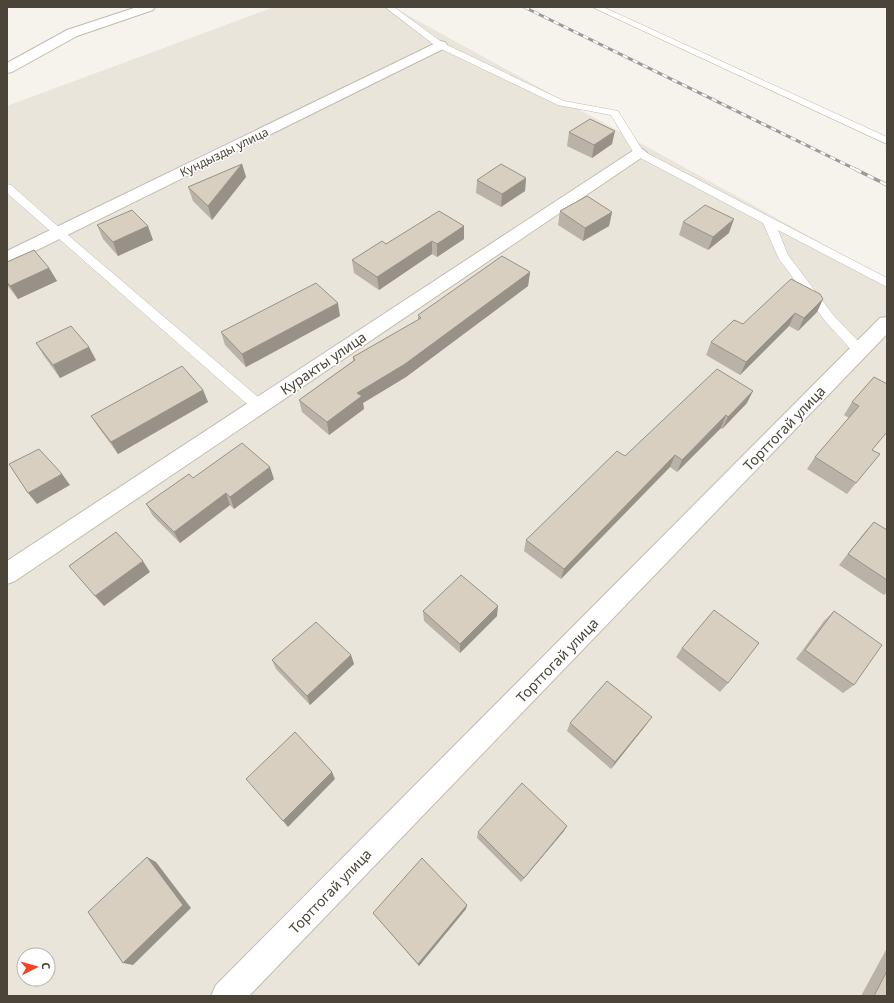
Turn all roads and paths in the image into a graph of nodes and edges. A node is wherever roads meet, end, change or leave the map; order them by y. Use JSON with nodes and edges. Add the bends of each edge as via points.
{"nodes":[{"id":1,"x":149,"y":7,"type":"edge"},
{"id":2,"x":389,"y":7,"type":"edge"},
{"id":3,"x":596,"y":7,"type":"edge"},
{"id":4,"x":440,"y":45,"type":"junction"},
{"id":5,"x":7,"y":69,"type":"edge"},
{"id":6,"x":887,"y":141,"type":"edge"},
{"id":7,"x":639,"y":153,"type":"junction"},
{"id":8,"x":7,"y":187,"type":"edge"},
{"id":9,"x":768,"y":221,"type":"junction"},
{"id":10,"x":58,"y":233,"type":"junction"},
{"id":11,"x":7,"y":258,"type":"edge"},
{"id":12,"x":887,"y":284,"type":"edge"},
{"id":13,"x":887,"y":323,"type":"edge"},
{"id":14,"x":860,"y":351,"type":"junction"},
{"id":15,"x":259,"y":406,"type":"junction"},
{"id":16,"x":7,"y":574,"type":"edge"},
{"id":17,"x":227,"y":996,"type":"edge"}],
"edges":[{"from":1,"to":5,"type":"street","via":[[72,33]]},
{"from":2,"to":4,"type":"lane"},
{"from":3,"to":6,"type":"lane"},
{"from":4,"to":7,"type":"lane","via":[[561,103],[615,113]]},
{"from":4,"to":10,"type":"street","name":"Кундызды улица"},
{"from":7,"to":9,"type":"lane"},
{"from":7,"to":15,"type":"street","name":"Куракты улица"},
{"from":8,"to":10,"type":"lane"},
{"from":9,"to":12,"type":"lane"},
{"from":9,"to":14,"type":"lane","via":[[783,256],[830,319]]},
{"from":10,"to":11,"type":"street","name":"Кундызды улица"},
{"from":10,"to":15,"type":"lane"},
{"from":13,"to":14,"type":"street","name":"Торттогай улица"},
{"from":14,"to":17,"type":"street","name":"Торттогай улица"},
{"from":15,"to":16,"type":"street","name":"Куракты улица"}]}
